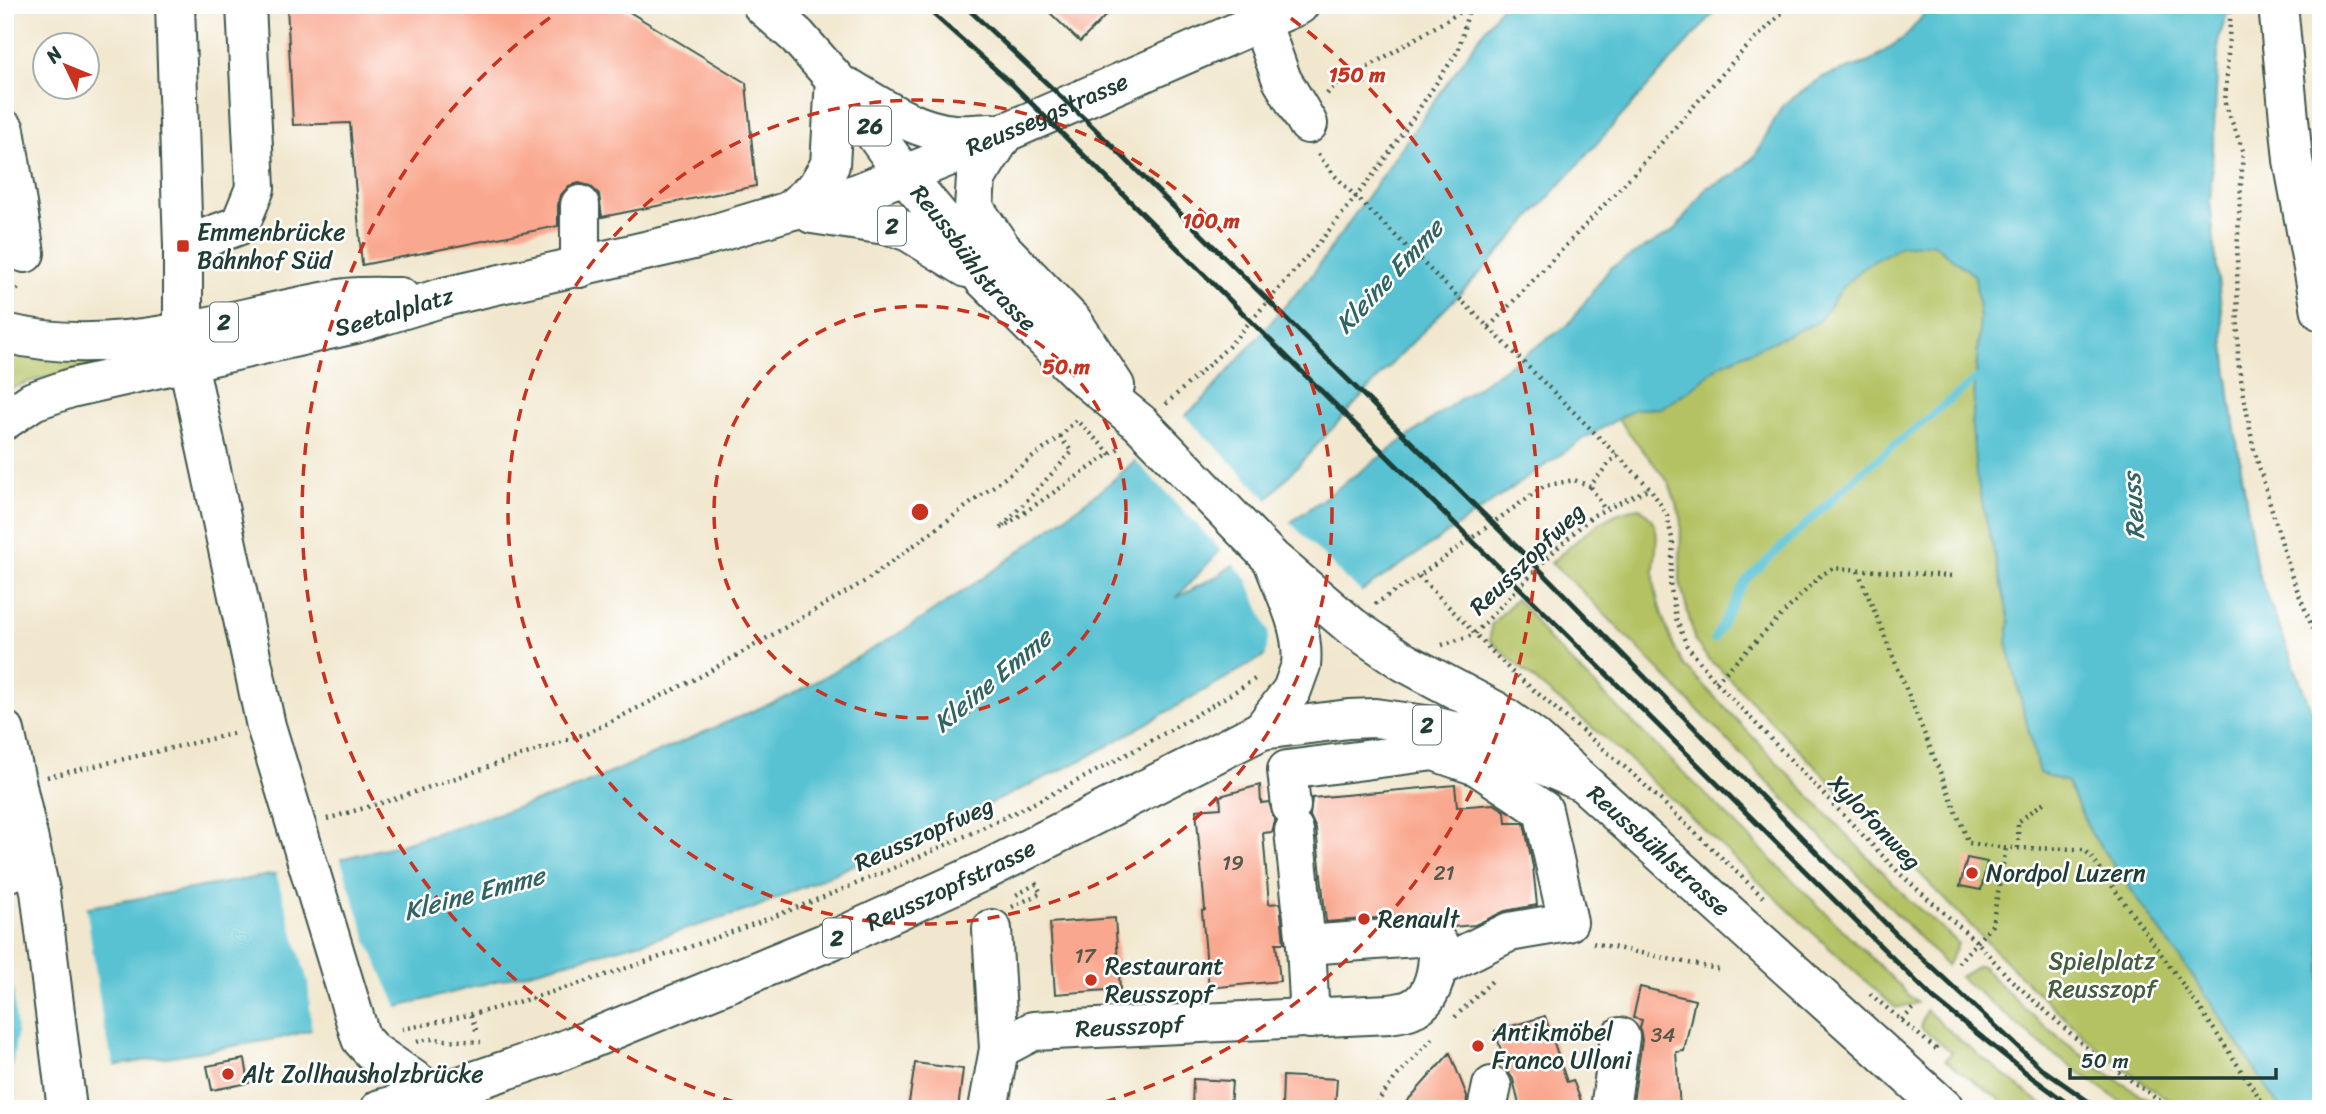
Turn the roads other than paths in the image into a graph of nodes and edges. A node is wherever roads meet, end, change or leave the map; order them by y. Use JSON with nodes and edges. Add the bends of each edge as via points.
{"nodes":[{"id":1,"x":175,"y":5,"type":"edge"},
{"id":2,"x":246,"y":5,"type":"edge"},
{"id":3,"x":762,"y":5,"type":"edge"},
{"id":4,"x":1300,"y":5,"type":"edge"},
{"id":5,"x":2278,"y":5,"type":"edge"},
{"id":6,"x":1261,"y":22,"type":"junction"},
{"id":7,"x":835,"y":79,"type":"junction"},
{"id":8,"x":1308,"y":124,"type":"road end"},
{"id":9,"x":5,"y":130,"type":"edge"},
{"id":10,"x":1005,"y":132,"type":"junction"},
{"id":11,"x":904,"y":173,"type":"junction"},
{"id":12,"x":580,"y":205,"type":"dead end"},
{"id":13,"x":789,"y":211,"type":"junction"},
{"id":14,"x":183,"y":246,"type":"junction"},
{"id":15,"x":580,"y":268,"type":"junction"},
{"id":16,"x":22,"y":271,"type":"road end"},
{"id":17,"x":983,"y":278,"type":"junction"},
{"id":18,"x":2321,"y":311,"type":"edge"},
{"id":19,"x":5,"y":333,"type":"edge"},
{"id":20,"x":185,"y":347,"type":"junction"},
{"id":21,"x":5,"y":420,"type":"edge"},
{"id":22,"x":1141,"y":425,"type":"junction"},
{"id":23,"x":1272,"y":559,"type":"junction"},
{"id":24,"x":1262,"y":730,"type":"junction"},
{"id":25,"x":5,"y":731,"type":"edge"},
{"id":26,"x":1582,"y":782,"type":"junction"},
{"id":27,"x":27,"y":879,"type":"edge"},
{"id":28,"x":1002,"y":918,"type":"road end"},
{"id":29,"x":1306,"y":945,"type":"junction"},
{"id":30,"x":1438,"y":967,"type":"junction"},
{"id":31,"x":1311,"y":1019,"type":"junction"},
{"id":32,"x":1620,"y":1037,"type":"dead end"},
{"id":33,"x":999,"y":1049,"type":"junction"},
{"id":34,"x":446,"y":1102,"type":"edge"},
{"id":35,"x":67,"y":1106,"type":"edge"},
{"id":36,"x":380,"y":1109,"type":"edge"},
{"id":37,"x":988,"y":1109,"type":"edge"},
{"id":38,"x":1610,"y":1109,"type":"edge"},
{"id":39,"x":1945,"y":1109,"type":"edge"}],
"edges":[{"from":1,"to":14,"type":"main road"},
{"from":2,"to":14,"type":"main road","via":[[255,188],[240,225]]},
{"from":3,"to":7,"type":"main road","number":"26"},
{"from":4,"to":6,"type":"main road","name":"Reusseggstrasse"},
{"from":5,"to":18,"type":"main road","via":[[2293,160]]},
{"from":6,"to":8,"type":"main road","via":[[1282,80]]},
{"from":6,"to":10,"type":"main road","name":"Reusseggstrasse"},
{"from":7,"to":10,"type":"main road","via":[[925,128],[953,134]]},
{"from":7,"to":11,"type":"main road","number":"26"},
{"from":7,"to":13,"type":"main road","via":[[830,165],[816,188]]},
{"from":9,"to":16,"type":"main road"},
{"from":10,"to":11,"type":"main road","name":"Reusseggstrasse"},
{"from":10,"to":22,"type":"main road","via":[[976,178],[974,208],[1002,249],[1073,322]]},
{"from":11,"to":13,"type":"main road","name":"Reusseggstrasse","via":[[858,193]]},
{"from":11,"to":17,"type":"main road","name":"Reussbühlstrasse"},
{"from":12,"to":15,"type":"main road"},
{"from":13,"to":15,"type":"main road","name":"Seetalplatz","number":"2"},
{"from":13,"to":17,"type":"main road","number":"2","via":[[892,226]]},
{"from":14,"to":20,"type":"main road"},
{"from":15,"to":20,"type":"main road","name":"Seetalplatz","number":"2","via":[[444,297],[350,298]]},
{"from":17,"to":22,"type":"main road","name":"Reussbühlstrasse","via":[[1081,375]]},
{"from":19,"to":20,"type":"main road","number":"2","via":[[71,344]]},
{"from":20,"to":21,"type":"main road","via":[[46,395]]},
{"from":20,"to":34,"type":"main road","via":[[266,726],[361,1039]]},
{"from":22,"to":23,"type":"main road","number":"2","bridge":true},
{"from":23,"to":24,"type":"main road","name":"Reusszopfstrasse","bridge":true,"via":[[1303,652],[1292,690]]},
{"from":23,"to":26,"type":"main road","name":"Reussbühlstrasse","number":"2","bridge":true,"via":[[1362,615],[1404,662],[1511,720]]},
{"from":24,"to":26,"type":"main road","name":"Reusszopfstrasse","number":"2","via":[[1375,718],[1433,726],[1480,738]]},
{"from":24,"to":34,"type":"main road","name":"Reusszopfstrasse","number":"2","via":[[986,870],[842,936]]},
{"from":25,"to":27,"type":"main road","via":[[18,784]]},
{"from":26,"to":39,"type":"main road","name":"Reussbühlstrasse","number":"2"},
{"from":27,"to":35,"type":"main road"},
{"from":28,"to":33,"type":"main road"},
{"from":29,"to":30,"type":"main road","via":[[1430,936],[1438,944]]},
{"from":29,"to":30,"type":"main road","via":[[1287,770],[1434,751],[1477,766],[1543,810],[1568,922],[1509,932]]},
{"from":29,"to":31,"type":"main road"},
{"from":30,"to":31,"type":"main road","name":"Reusszopf","via":[[1428,994],[1414,1009]]},
{"from":31,"to":33,"type":"main road","name":"Reusszopf","via":[[1033,1031]]},
{"from":32,"to":38,"type":"main road"},
{"from":33,"to":37,"type":"main road"},
{"from":34,"to":36,"type":"main road","number":"2"}]}
